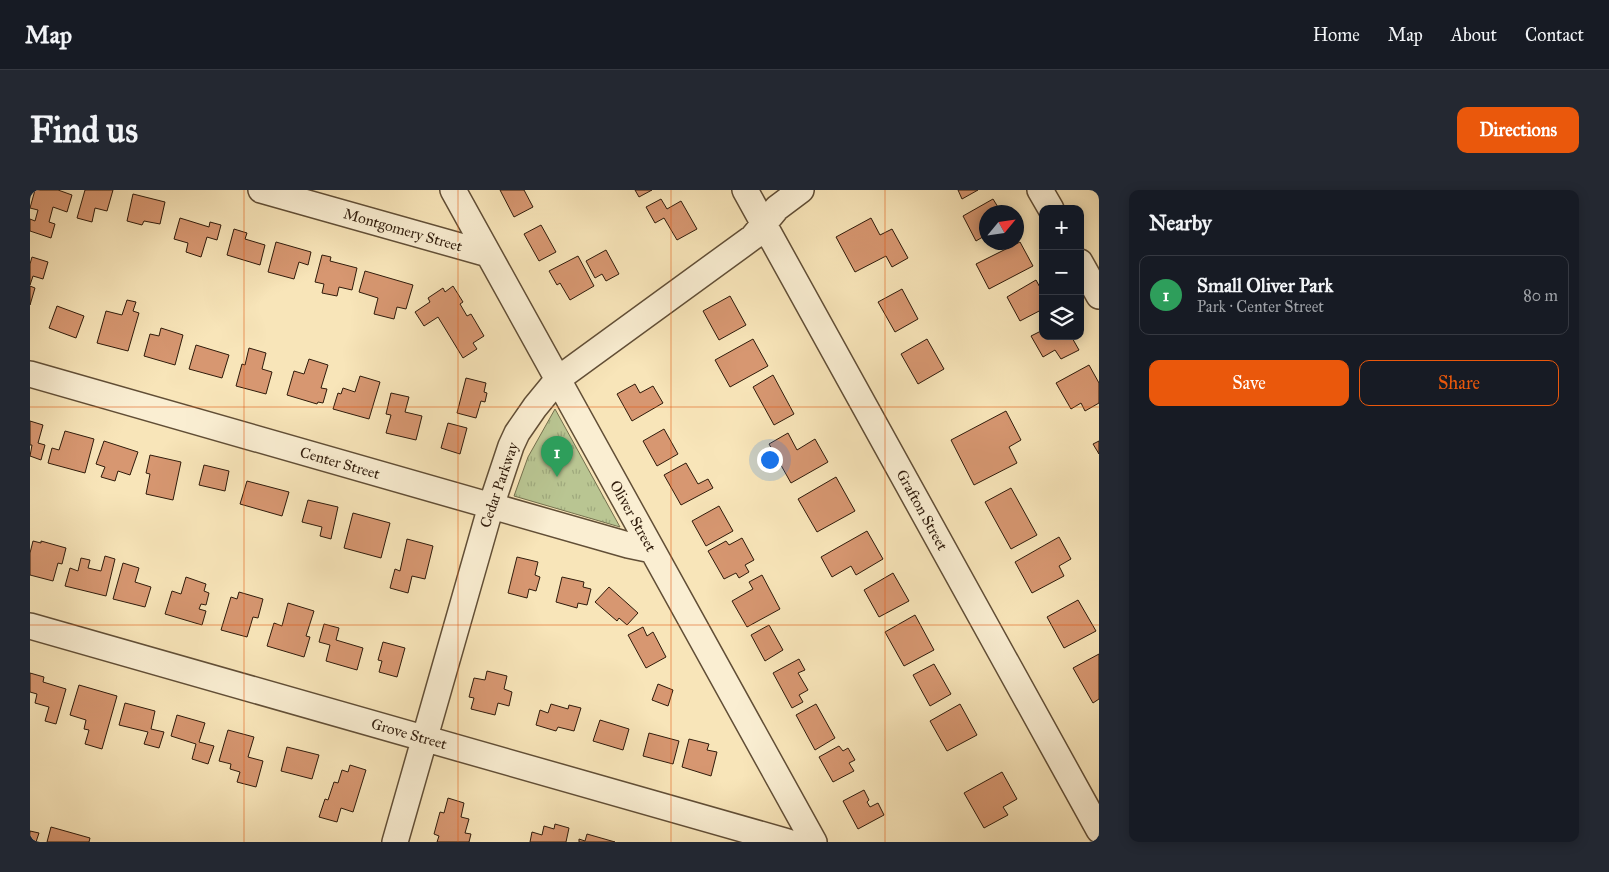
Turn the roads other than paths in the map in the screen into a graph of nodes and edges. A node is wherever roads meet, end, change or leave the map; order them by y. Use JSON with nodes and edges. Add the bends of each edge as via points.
{"nodes":[{"id":1,"x":261,"y":190,"type":"edge"},
{"id":2,"x":452,"y":190,"type":"edge"},
{"id":3,"x":745,"y":190,"type":"edge"},
{"id":4,"x":801,"y":190,"type":"edge"},
{"id":5,"x":1040,"y":190,"type":"edge"},
{"id":6,"x":1049,"y":205,"type":"edge"},
{"id":7,"x":764,"y":224,"type":"junction"},
{"id":8,"x":488,"y":254,"type":"junction"},
{"id":9,"x":1084,"y":269,"type":"edge"},
{"id":10,"x":1099,"y":296,"type":"edge"},
{"id":11,"x":30,"y":374,"type":"edge"},
{"id":12,"x":558,"y":379,"type":"junction"},
{"id":13,"x":491,"y":506,"type":"junction"},
{"id":14,"x":652,"y":550,"type":"junction"},
{"id":15,"x":30,"y":626,"type":"edge"},
{"id":16,"x":425,"y":739,"type":"junction"},
{"id":17,"x":1099,"y":830,"type":"edge"},
{"id":18,"x":395,"y":842,"type":"edge"},
{"id":19,"x":788,"y":842,"type":"edge"},
{"id":20,"x":814,"y":842,"type":"edge"}],
"edges":[{"from":1,"to":8,"type":"street","name":"Montgomery Street"},
{"from":2,"to":8,"type":"street","name":"Oliver Street"},
{"from":3,"to":7,"type":"street","name":"Grafton Street"},
{"from":4,"to":7,"type":"street","name":"Cedar Parkway","via":[[777,208]]},
{"from":5,"to":6,"type":"street"},
{"from":7,"to":12,"type":"street","name":"Cedar Parkway","via":[[753,237]]},
{"from":7,"to":17,"type":"street","name":"Grafton Street"},
{"from":8,"to":12,"type":"street","name":"Oliver Street"},
{"from":9,"to":10,"type":"street"},
{"from":11,"to":13,"type":"street","name":"Center Street"},
{"from":12,"to":13,"type":"street","name":"Cedar Parkway","via":[[517,433]]},
{"from":12,"to":14,"type":"street","name":"Oliver Street"},
{"from":13,"to":14,"type":"street","name":"Center Street"},
{"from":13,"to":16,"type":"street","name":"Cedar Parkway"},
{"from":14,"to":20,"type":"street","name":"Oliver Street"},
{"from":15,"to":16,"type":"street","name":"Grove Street"},
{"from":16,"to":18,"type":"street","name":"Cedar Parkway"},
{"from":16,"to":19,"type":"street","name":"Grove Street"}]}
